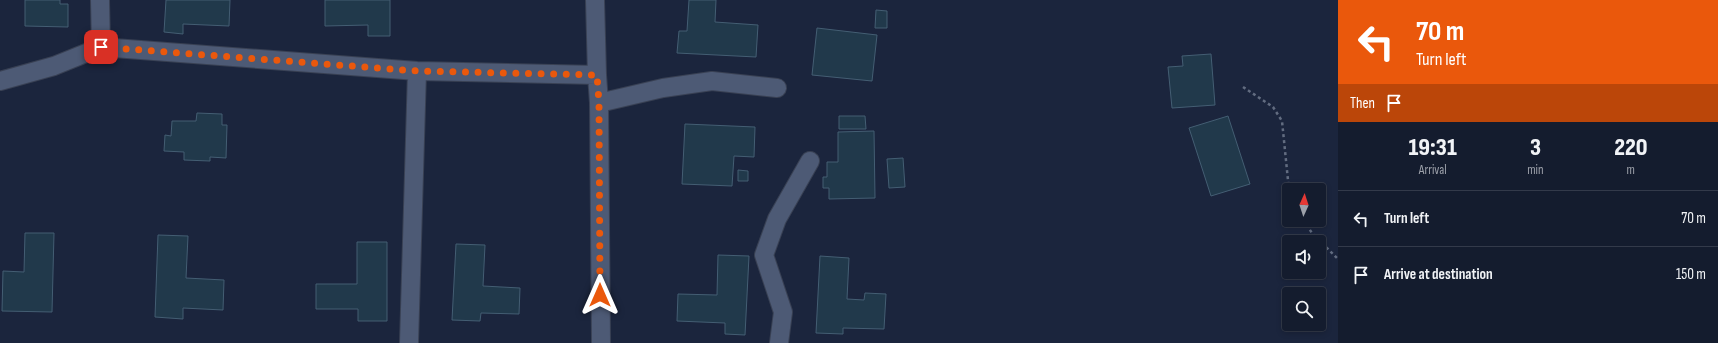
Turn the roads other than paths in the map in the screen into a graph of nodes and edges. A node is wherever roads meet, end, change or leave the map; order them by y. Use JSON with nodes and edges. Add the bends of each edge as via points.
{"nodes":[{"id":1,"x":100,"y":0,"type":"edge"},
{"id":2,"x":595,"y":0,"type":"edge"},
{"id":3,"x":101,"y":47,"type":"junction"},
{"id":4,"x":417,"y":71,"type":"junction"},
{"id":5,"x":597,"y":75,"type":"junction"},
{"id":6,"x":0,"y":81,"type":"edge"},
{"id":7,"x":777,"y":88,"type":"dead end"},
{"id":8,"x":599,"y":103,"type":"junction"},
{"id":9,"x":810,"y":162,"type":"dead end"},
{"id":10,"x":409,"y":343,"type":"edge"},
{"id":11,"x":601,"y":343,"type":"edge"},
{"id":12,"x":779,"y":343,"type":"edge"}],
"edges":[{"from":1,"to":3,"type":"street"},
{"from":2,"to":5,"type":"street"},
{"from":3,"to":4,"type":"street"},
{"from":3,"to":6,"type":"street","via":[[54,66]]},
{"from":4,"to":5,"type":"street"},
{"from":4,"to":10,"type":"street"},
{"from":5,"to":8,"type":"street"},
{"from":7,"to":8,"type":"street","via":[[712,81],[663,88]]},
{"from":8,"to":11,"type":"street"},
{"from":9,"to":12,"type":"street","via":[[778,219],[764,255],[783,312]]}]}
